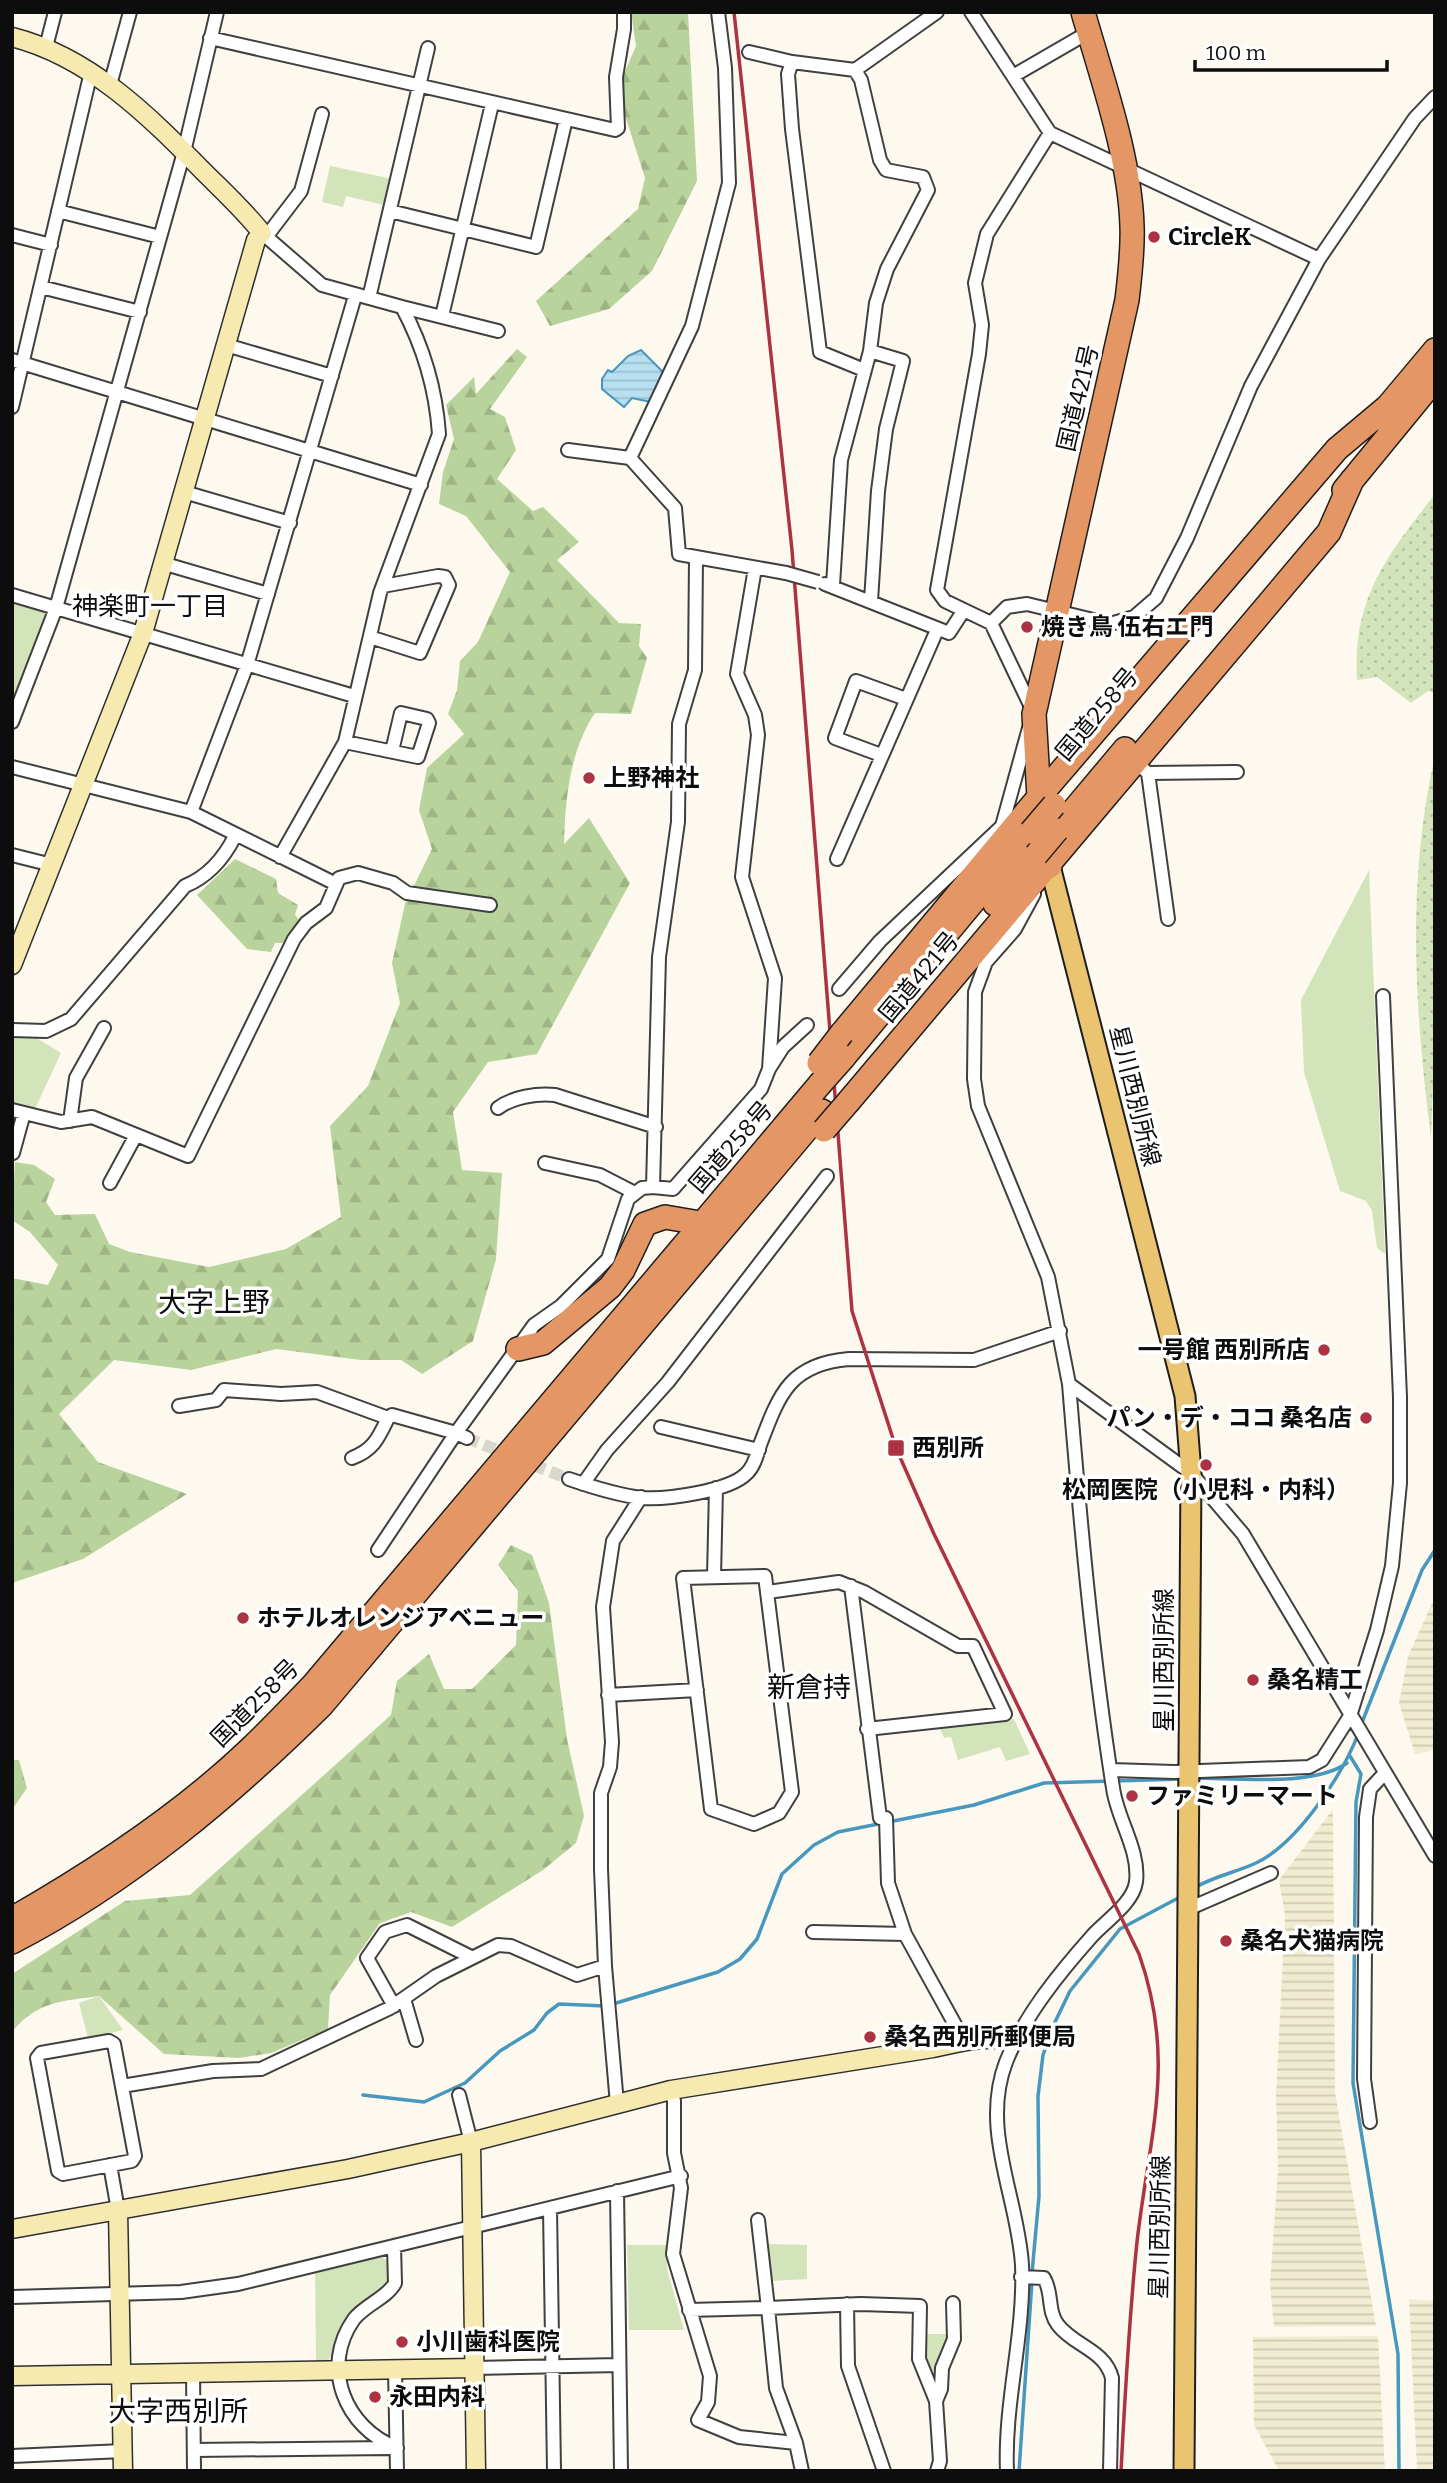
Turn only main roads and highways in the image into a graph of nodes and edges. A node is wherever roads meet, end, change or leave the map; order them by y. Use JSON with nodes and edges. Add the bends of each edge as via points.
{"nodes":[{"id":1,"x":1086,"y":22,"type":"edge"},
{"id":2,"x":1435,"y":350,"type":"edge"},
{"id":3,"x":1435,"y":379,"type":"edge"},
{"id":4,"x":1352,"y":481,"type":"junction"},
{"id":5,"x":1046,"y":801,"type":"junction"},
{"id":6,"x":1043,"y":861,"type":"junction"},
{"id":7,"x":819,"y":1074,"type":"junction"},
{"id":8,"x":770,"y":1158,"type":"junction"},
{"id":9,"x":700,"y":1223,"type":"junction"},
{"id":10,"x":518,"y":1349,"type":"road end"},
{"id":11,"x":12,"y":1919,"type":"edge"},
{"id":12,"x":12,"y":1942,"type":"edge"},
{"id":13,"x":1184,"y":2471,"type":"edge"}],
"edges":[{"from":1,"to":5,"type":"highway","name":"国道421号","via":[[1124,165],[1132,223],[1127,300],[1034,714]]},
{"from":2,"to":5,"type":"highway","name":"国道258号"},
{"from":3,"to":4,"type":"highway","name":"国道258号"},
{"from":4,"to":6,"type":"highway","name":"国道258号","bridge":true,"via":[[1057,830]]},
{"from":4,"to":6,"type":"highway","via":[[1329,532],[1141,767]]},
{"from":5,"to":6,"type":"highway","name":"国道421号"},
{"from":5,"to":7,"type":"highway","name":"国道421号","bridge":true,"via":[[842,1033]]},
{"from":5,"to":7,"type":"highway","name":"国道258号","bridge":true,"via":[[1031,832],[844,1057]]},
{"from":6,"to":8,"type":"highway","name":"国道258号","via":[[823,1121]]},
{"from":6,"to":13,"type":"main road","name":"星川西別所線","via":[[1185,1396],[1191,1473]]},
{"from":7,"to":8,"type":"highway","name":"国道258号"},
{"from":8,"to":9,"type":"highway","name":"国道258号"},
{"from":8,"to":12,"type":"highway","name":"国道258号","via":[[322,1704],[254,1772],[169,1840],[98,1894]]},
{"from":9,"to":10,"type":"highway","via":[[665,1217],[645,1224],[610,1287],[543,1343]]},
{"from":9,"to":11,"type":"highway","name":"国道258号","via":[[314,1684],[249,1751],[107,1861]]}]}
